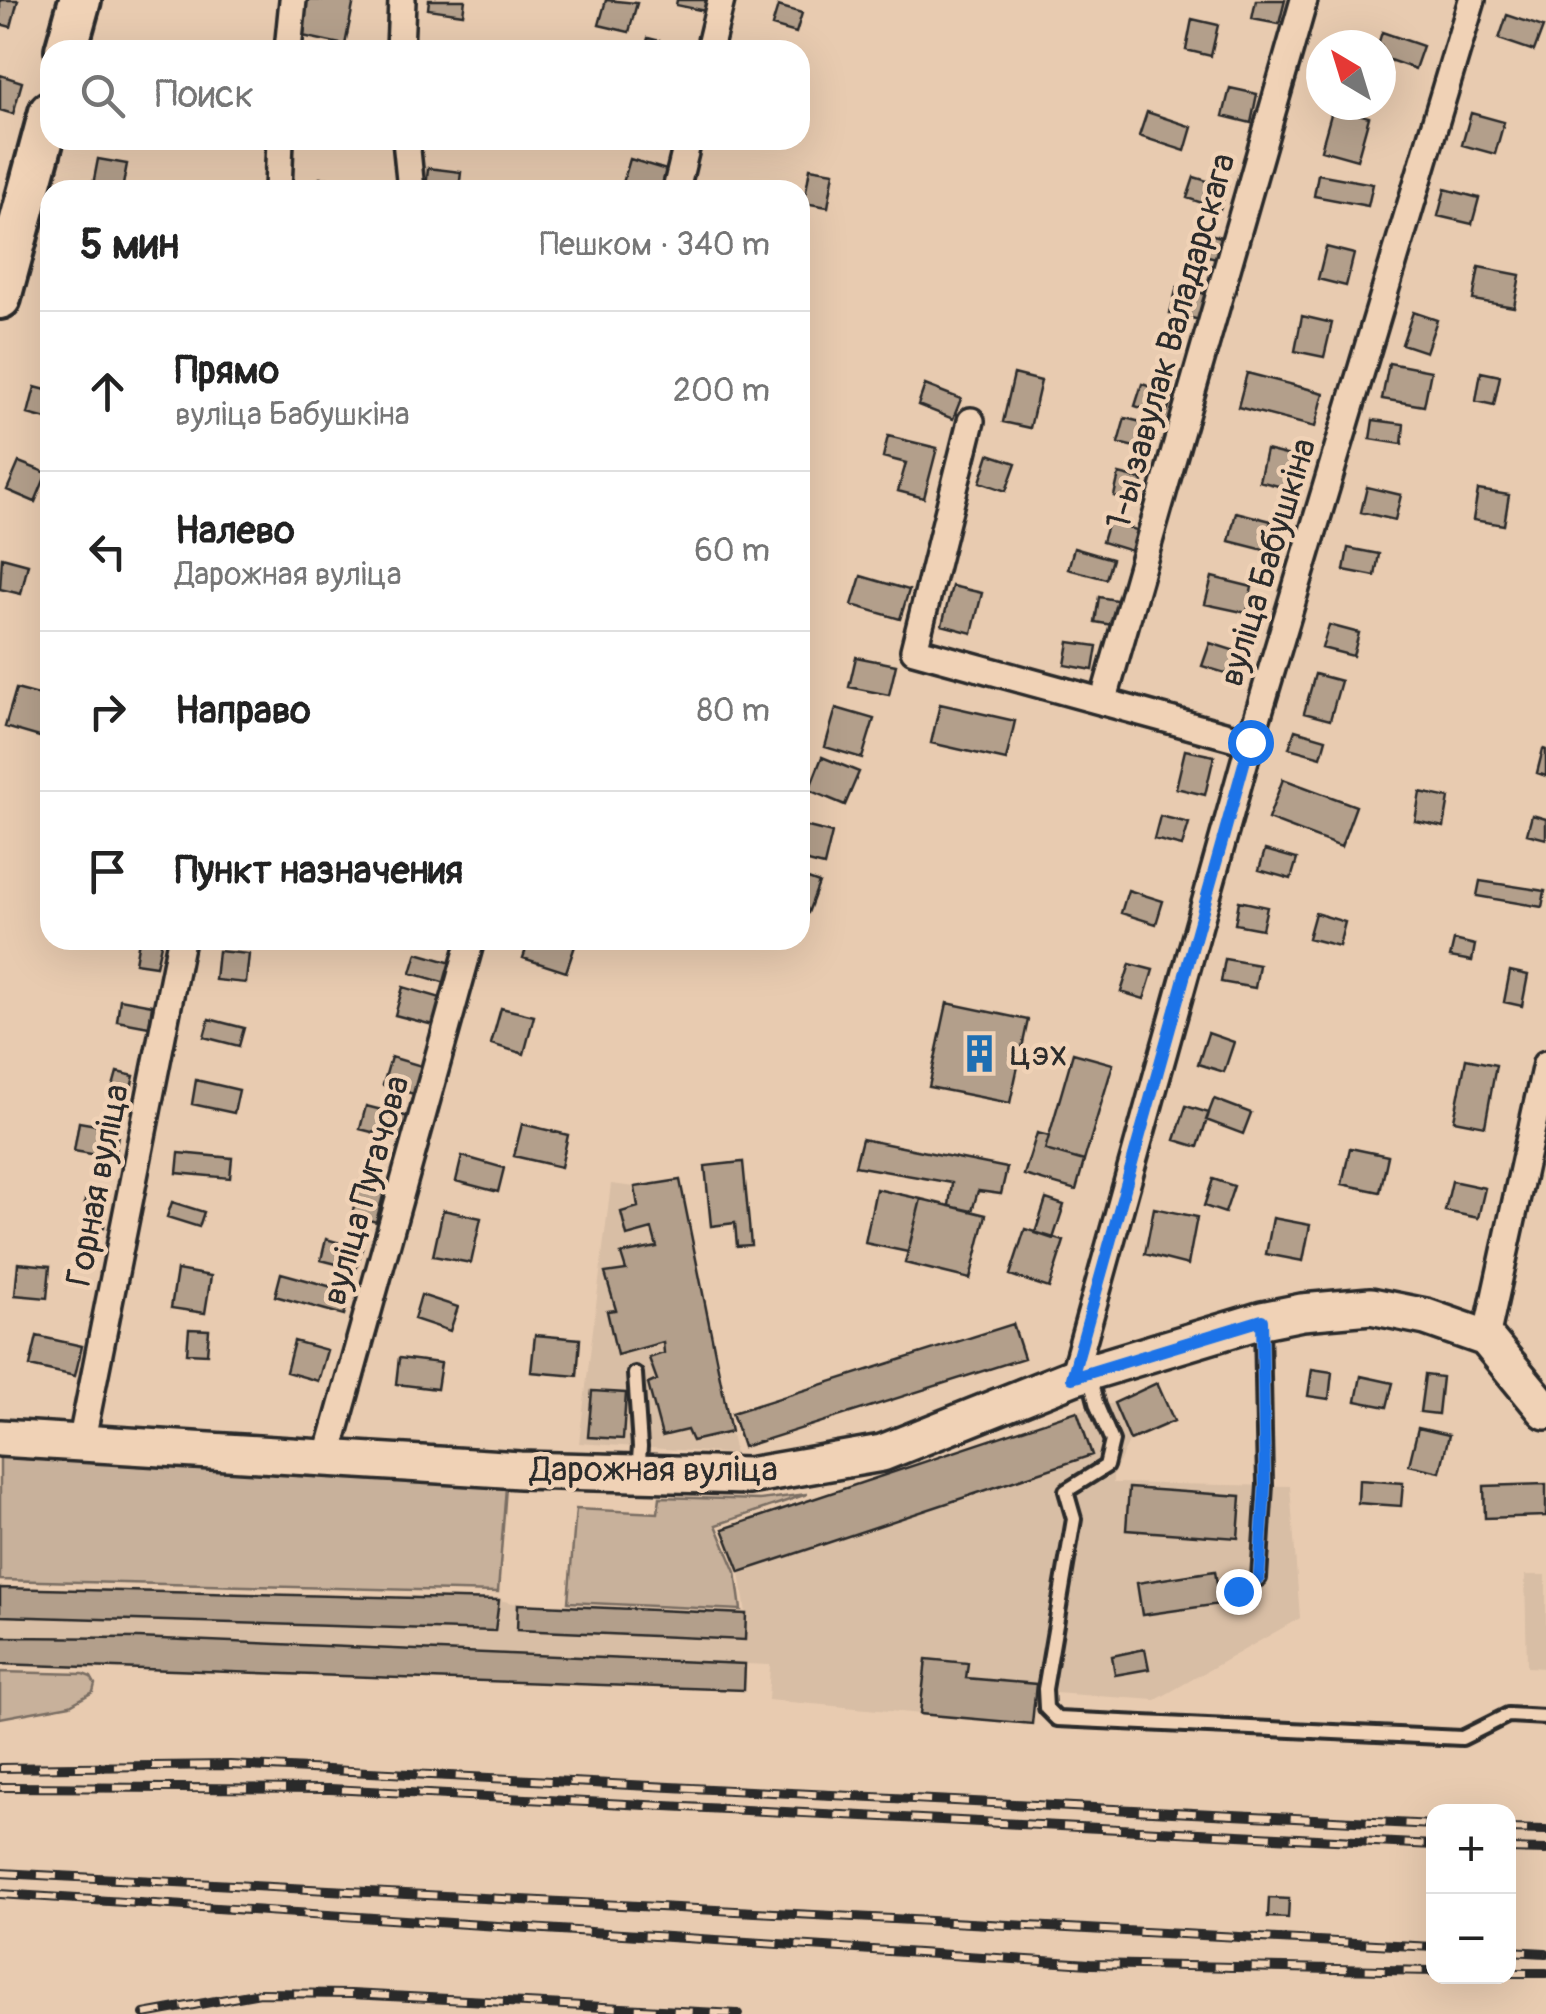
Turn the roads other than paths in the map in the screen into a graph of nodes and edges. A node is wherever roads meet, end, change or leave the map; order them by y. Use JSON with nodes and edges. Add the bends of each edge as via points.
{"nodes":[{"id":1,"x":80,"y":0,"type":"edge"},
{"id":2,"x":293,"y":0,"type":"edge"},
{"id":3,"x":402,"y":0,"type":"edge"},
{"id":4,"x":721,"y":0,"type":"edge"},
{"id":5,"x":1304,"y":0,"type":"edge"},
{"id":6,"x":1472,"y":0,"type":"edge"},
{"id":7,"x":69,"y":40,"type":"edge"},
{"id":8,"x":289,"y":40,"type":"edge"},
{"id":9,"x":400,"y":40,"type":"edge"},
{"id":10,"x":711,"y":40,"type":"edge"},
{"id":11,"x":40,"y":149,"type":"edge"},
{"id":12,"x":280,"y":150,"type":"edge"},
{"id":13,"x":407,"y":150,"type":"edge"},
{"id":14,"x":686,"y":150,"type":"edge"},
{"id":15,"x":278,"y":180,"type":"edge"},
{"id":16,"x":410,"y":180,"type":"edge"},
{"id":17,"x":678,"y":180,"type":"edge"},
{"id":18,"x":0,"y":298,"type":"edge"},
{"id":19,"x":971,"y":421,"type":"dead end"},
{"id":20,"x":1104,"y":702,"type":"junction"},
{"id":21,"x":1250,"y":742,"type":"junction"},
{"id":22,"x":179,"y":950,"type":"edge"},
{"id":23,"x":468,"y":950,"type":"edge"},
{"id":24,"x":1546,"y":1064,"type":"edge"},
{"id":25,"x":1262,"y":1320,"type":"junction"},
{"id":26,"x":1486,"y":1338,"type":"junction"},
{"id":27,"x":635,"y":1374,"type":"dead end"},
{"id":28,"x":1080,"y":1375,"type":"junction"},
{"id":29,"x":1546,"y":1410,"type":"edge"},
{"id":30,"x":0,"y":1438,"type":"edge"},
{"id":31,"x":81,"y":1444,"type":"junction"},
{"id":32,"x":326,"y":1459,"type":"junction"},
{"id":33,"x":638,"y":1473,"type":"junction"},
{"id":34,"x":1238,"y":1591,"type":"dead end"},
{"id":35,"x":1546,"y":1717,"type":"edge"}],
"edges":[{"from":1,"to":7,"type":"main road"},
{"from":2,"to":8,"type":"street"},
{"from":3,"to":9,"type":"street"},
{"from":4,"to":10,"type":"street"},
{"from":5,"to":20,"type":"street","name":"1-ы завулак Валадарскага"},
{"from":6,"to":21,"type":"street","name":"вуліца Бабушкіна"},
{"from":11,"to":18,"type":"main road"},
{"from":12,"to":15,"type":"street"},
{"from":13,"to":16,"type":"street"},
{"from":14,"to":17,"type":"street"},
{"from":19,"to":20,"type":"street","via":[[914,650]]},
{"from":20,"to":21,"type":"street"},
{"from":21,"to":28,"type":"street","name":"вуліца Бабушкіна"},
{"from":22,"to":31,"type":"street","name":"Горная вуліца"},
{"from":23,"to":32,"type":"street","name":"вуліца Пугачова"},
{"from":24,"to":26,"type":"street"},
{"from":25,"to":26,"type":"street","name":"Дарожная вуліца","via":[[1371,1306]]},
{"from":25,"to":28,"type":"street","name":"Дарожная вуліца"},
{"from":25,"to":34,"type":"lane","via":[[1259,1578]]},
{"from":26,"to":29,"type":"street"},
{"from":27,"to":33,"type":"lane"},
{"from":28,"to":33,"type":"street","name":"Дарожная вуліца","via":[[882,1454],[748,1476]]},
{"from":28,"to":35,"type":"lane","via":[[1112,1441],[1106,1466],[1066,1490],[1074,1518],[1044,1689],[1046,1708],[1056,1718],[1462,1738],[1508,1715]]},
{"from":30,"to":31,"type":"street","name":"Дарожная вуліца"},
{"from":31,"to":32,"type":"street","name":"Дарожная вуліца"},
{"from":32,"to":33,"type":"street","name":"Дарожная вуліца"}]}
